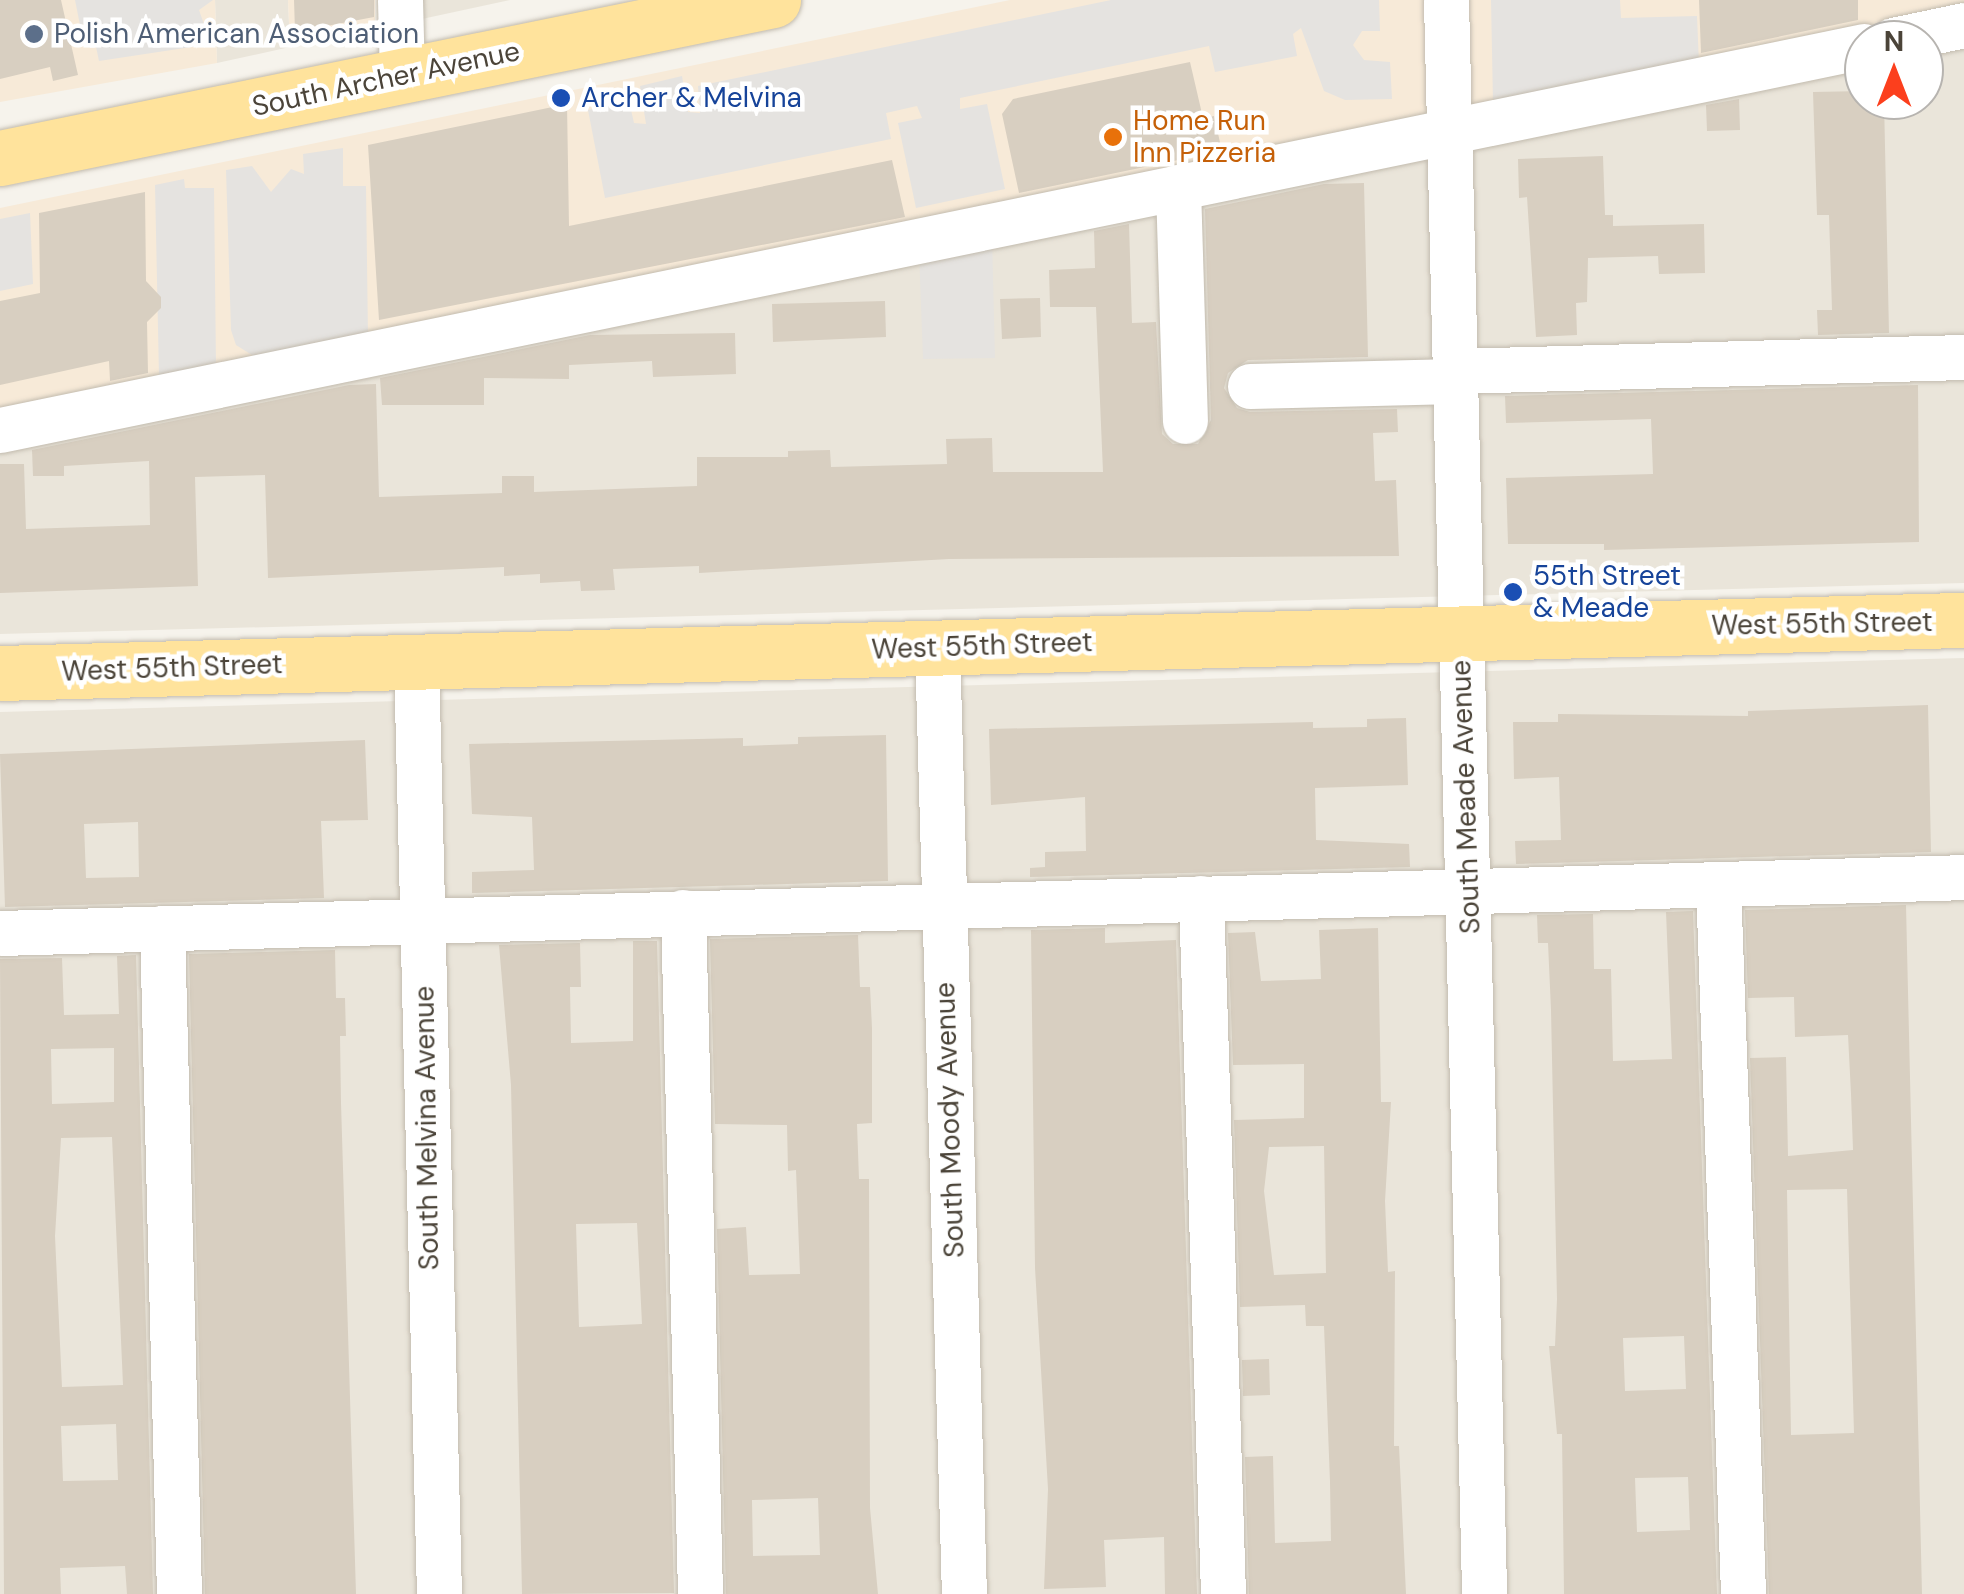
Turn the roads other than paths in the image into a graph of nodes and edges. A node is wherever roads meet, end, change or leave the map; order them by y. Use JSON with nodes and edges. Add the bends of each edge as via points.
{"nodes":[{"id":1,"x":400,"y":0,"type":"edge"},
{"id":2,"x":773,"y":0,"type":"edge"},
{"id":3,"x":1446,"y":0,"type":"edge"},
{"id":4,"x":1844,"y":50,"type":"edge"},
{"id":5,"x":402,"y":76,"type":"junction"},
{"id":6,"x":1450,"y":134,"type":"junction"},
{"id":7,"x":0,"y":158,"type":"edge"},
{"id":8,"x":1178,"y":187,"type":"junction"},
{"id":9,"x":1964,"y":357,"type":"edge"},
{"id":10,"x":1456,"y":376,"type":"junction"},
{"id":11,"x":1250,"y":386,"type":"dead end"},
{"id":12,"x":1185,"y":421,"type":"dead end"},
{"id":13,"x":0,"y":430,"type":"edge"},
{"id":14,"x":1964,"y":620,"type":"edge"},
{"id":15,"x":1462,"y":633,"type":"junction"},
{"id":16,"x":936,"y":647,"type":"junction"},
{"id":17,"x":416,"y":661,"type":"junction"},
{"id":18,"x":0,"y":673,"type":"edge"},
{"id":19,"x":1964,"y":877,"type":"edge"},
{"id":20,"x":1718,"y":884,"type":"junction"},
{"id":21,"x":1469,"y":890,"type":"junction"},
{"id":22,"x":1200,"y":898,"type":"junction"},
{"id":23,"x":944,"y":905,"type":"junction"},
{"id":24,"x":683,"y":912,"type":"junction"},
{"id":25,"x":422,"y":919,"type":"junction"},
{"id":26,"x":162,"y":928,"type":"junction"},
{"id":27,"x":0,"y":932,"type":"edge"},
{"id":28,"x":178,"y":1594,"type":"edge"},
{"id":29,"x":439,"y":1594,"type":"edge"},
{"id":30,"x":700,"y":1594,"type":"edge"},
{"id":31,"x":964,"y":1594,"type":"edge"},
{"id":32,"x":1223,"y":1594,"type":"edge"},
{"id":33,"x":1484,"y":1594,"type":"edge"},
{"id":34,"x":1742,"y":1594,"type":"edge"}],
"edges":[{"from":1,"to":5,"type":"street"},
{"from":2,"to":5,"type":"main road","name":"South Archer Avenue"},
{"from":3,"to":6,"type":"street","name":"South Meade Avenue"},
{"from":4,"to":6,"type":"street"},
{"from":5,"to":7,"type":"main road","name":"South Archer Avenue"},
{"from":6,"to":8,"type":"street"},
{"from":6,"to":10,"type":"street","name":"South Meade Avenue"},
{"from":8,"to":12,"type":"street"},
{"from":8,"to":13,"type":"street"},
{"from":9,"to":10,"type":"street"},
{"from":10,"to":11,"type":"street"},
{"from":10,"to":15,"type":"street","name":"South Meade Avenue"},
{"from":14,"to":15,"type":"main road","name":"West 55th Street"},
{"from":15,"to":16,"type":"main road","name":"West 55th Street"},
{"from":15,"to":21,"type":"street","name":"South Meade Avenue"},
{"from":16,"to":17,"type":"main road","name":"West 55th Street"},
{"from":16,"to":23,"type":"street","name":"South Moody Avenue"},
{"from":17,"to":18,"type":"main road","name":"West 55th Street"},
{"from":17,"to":25,"type":"street","name":"South Melvina Avenue"},
{"from":19,"to":20,"type":"street"},
{"from":20,"to":21,"type":"street"},
{"from":20,"to":34,"type":"street"},
{"from":21,"to":22,"type":"street"},
{"from":21,"to":33,"type":"street","name":"South Meade Avenue"},
{"from":22,"to":23,"type":"street"},
{"from":22,"to":32,"type":"street"},
{"from":23,"to":24,"type":"street"},
{"from":23,"to":31,"type":"street","name":"South Moody Avenue"},
{"from":24,"to":25,"type":"street"},
{"from":24,"to":30,"type":"street"},
{"from":25,"to":26,"type":"street"},
{"from":25,"to":29,"type":"street","name":"South Melvina Avenue"},
{"from":26,"to":27,"type":"street"},
{"from":26,"to":28,"type":"street"}]}
